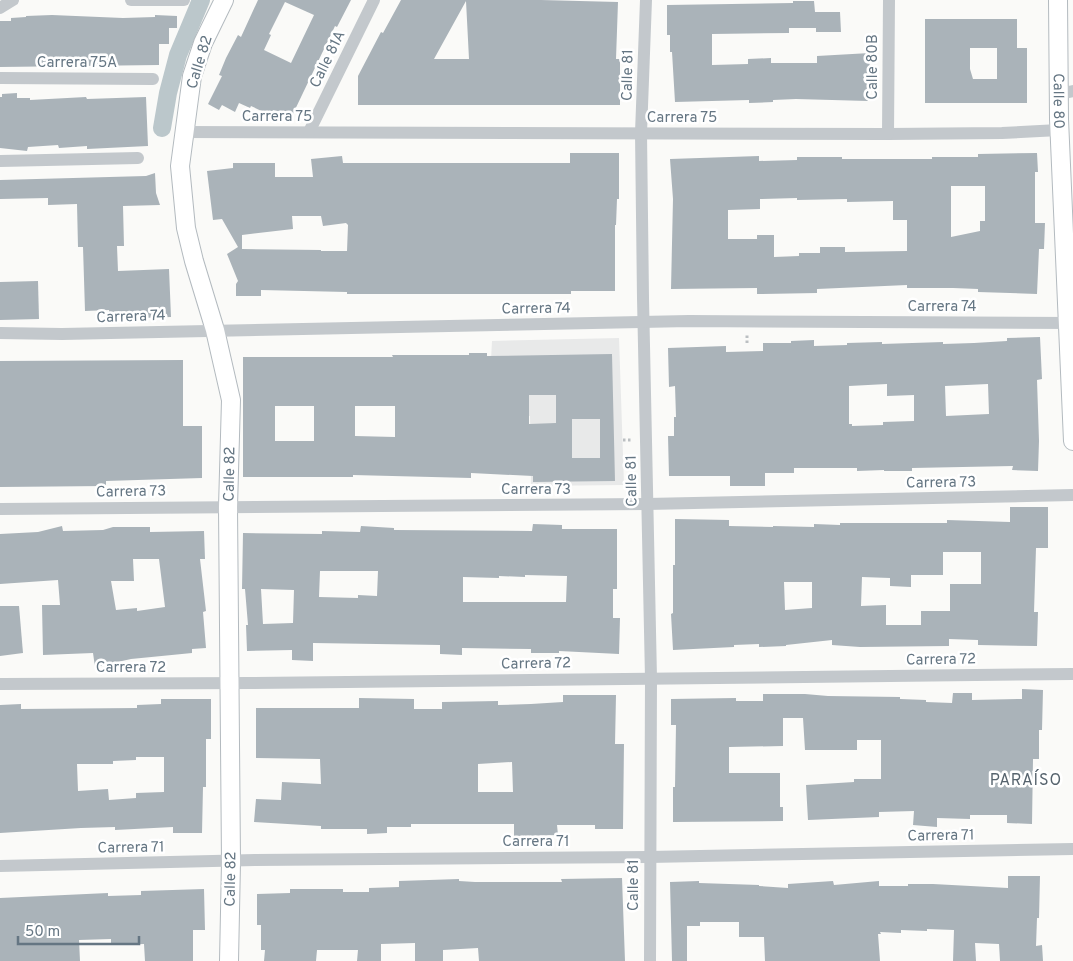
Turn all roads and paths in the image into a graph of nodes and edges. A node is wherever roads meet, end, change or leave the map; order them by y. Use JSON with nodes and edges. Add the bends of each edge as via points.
{"nodes":[{"id":1,"x":13,"y":0,"type":"edge"},
{"id":2,"x":131,"y":0,"type":"edge"},
{"id":3,"x":184,"y":0,"type":"edge"},
{"id":4,"x":224,"y":0,"type":"edge"},
{"id":5,"x":374,"y":0,"type":"edge"},
{"id":6,"x":646,"y":0,"type":"edge"},
{"id":7,"x":889,"y":0,"type":"edge"},
{"id":8,"x":1058,"y":0,"type":"edge"},
{"id":9,"x":0,"y":8,"type":"edge"},
{"id":10,"x":0,"y":78,"type":"edge"},
{"id":11,"x":153,"y":79,"type":"dead end"},
{"id":12,"x":1066,"y":92,"type":"edge"},
{"id":13,"x":1060,"y":130,"type":"junction"},
{"id":14,"x":184,"y":132,"type":"junction"},
{"id":15,"x":309,"y":132,"type":"junction"},
{"id":16,"x":642,"y":133,"type":"junction"},
{"id":17,"x":888,"y":134,"type":"junction"},
{"id":18,"x":138,"y":158,"type":"dead end"},
{"id":19,"x":0,"y":161,"type":"edge"},
{"id":20,"x":644,"y":322,"type":"junction"},
{"id":21,"x":1071,"y":323,"type":"edge"},
{"id":22,"x":214,"y":330,"type":"junction"},
{"id":23,"x":0,"y":333,"type":"edge"},
{"id":24,"x":1073,"y":441,"type":"edge"},
{"id":25,"x":1073,"y":495,"type":"edge"},
{"id":26,"x":647,"y":504,"type":"junction"},
{"id":27,"x":228,"y":507,"type":"junction"},
{"id":28,"x":0,"y":509,"type":"edge"},
{"id":29,"x":1073,"y":674,"type":"edge"},
{"id":30,"x":651,"y":678,"type":"junction"},
{"id":31,"x":230,"y":683,"type":"junction"},
{"id":32,"x":0,"y":684,"type":"edge"},
{"id":33,"x":1073,"y":850,"type":"edge"},
{"id":34,"x":649,"y":857,"type":"junction"},
{"id":35,"x":231,"y":862,"type":"junction"},
{"id":36,"x":0,"y":866,"type":"edge"},
{"id":37,"x":229,"y":961,"type":"edge"},
{"id":38,"x":650,"y":961,"type":"edge"}],
"edges":[{"from":1,"to":9,"type":"street"},
{"from":2,"to":3,"type":"street"},
{"from":4,"to":14,"type":"street","name":"Calle 82","via":[[202,43],[192,76]]},
{"from":5,"to":15,"type":"street","name":"Calle 81A"},
{"from":6,"to":16,"type":"street","name":"Calle 81"},
{"from":7,"to":17,"type":"street","name":"Calle 80B"},
{"from":8,"to":12,"type":"street","name":"Calle 80"},
{"from":10,"to":11,"type":"street","name":"Carrera 75A"},
{"from":12,"to":13,"type":"street","name":"Calle 80"},
{"from":13,"to":17,"type":"street","name":"Carrera 75"},
{"from":13,"to":21,"type":"street","name":"Calle 80"},
{"from":14,"to":15,"type":"street","name":"Carrera 75"},
{"from":14,"to":22,"type":"street","name":"Calle 82","via":[[180,166],[186,228]]},
{"from":15,"to":16,"type":"street","name":"Carrera 75"},
{"from":16,"to":17,"type":"street","name":"Carrera 75"},
{"from":16,"to":20,"type":"street","name":"Calle 81"},
{"from":18,"to":19,"type":"street"},
{"from":20,"to":21,"type":"street","name":"Carrera 74"},
{"from":20,"to":22,"type":"street","name":"Carrera 74"},
{"from":20,"to":26,"type":"street","name":"Calle 81"},
{"from":21,"to":24,"type":"street","name":"Calle 80"},
{"from":22,"to":23,"type":"street","name":"Carrera 74"},
{"from":22,"to":27,"type":"street","name":"Calle 82","via":[[230,400]]},
{"from":25,"to":26,"type":"street","name":"Carrera 73"},
{"from":26,"to":27,"type":"street","name":"Carrera 73"},
{"from":26,"to":30,"type":"street","name":"Calle 81"},
{"from":27,"to":28,"type":"street","name":"Carrera 73"},
{"from":27,"to":31,"type":"street","name":"Calle 82"},
{"from":29,"to":30,"type":"street","name":"Carrera 72"},
{"from":30,"to":31,"type":"street","name":"Carrera 72"},
{"from":30,"to":34,"type":"street","name":"Calle 81"},
{"from":31,"to":32,"type":"street","name":"Carrera 72"},
{"from":31,"to":35,"type":"street","name":"Calle 82"},
{"from":33,"to":34,"type":"street","name":"Carrera 71"},
{"from":34,"to":35,"type":"street","name":"Carrera 71"},
{"from":34,"to":38,"type":"street","name":"Calle 81"},
{"from":35,"to":36,"type":"street","name":"Carrera 71"},
{"from":35,"to":37,"type":"street","name":"Calle 82"}]}
